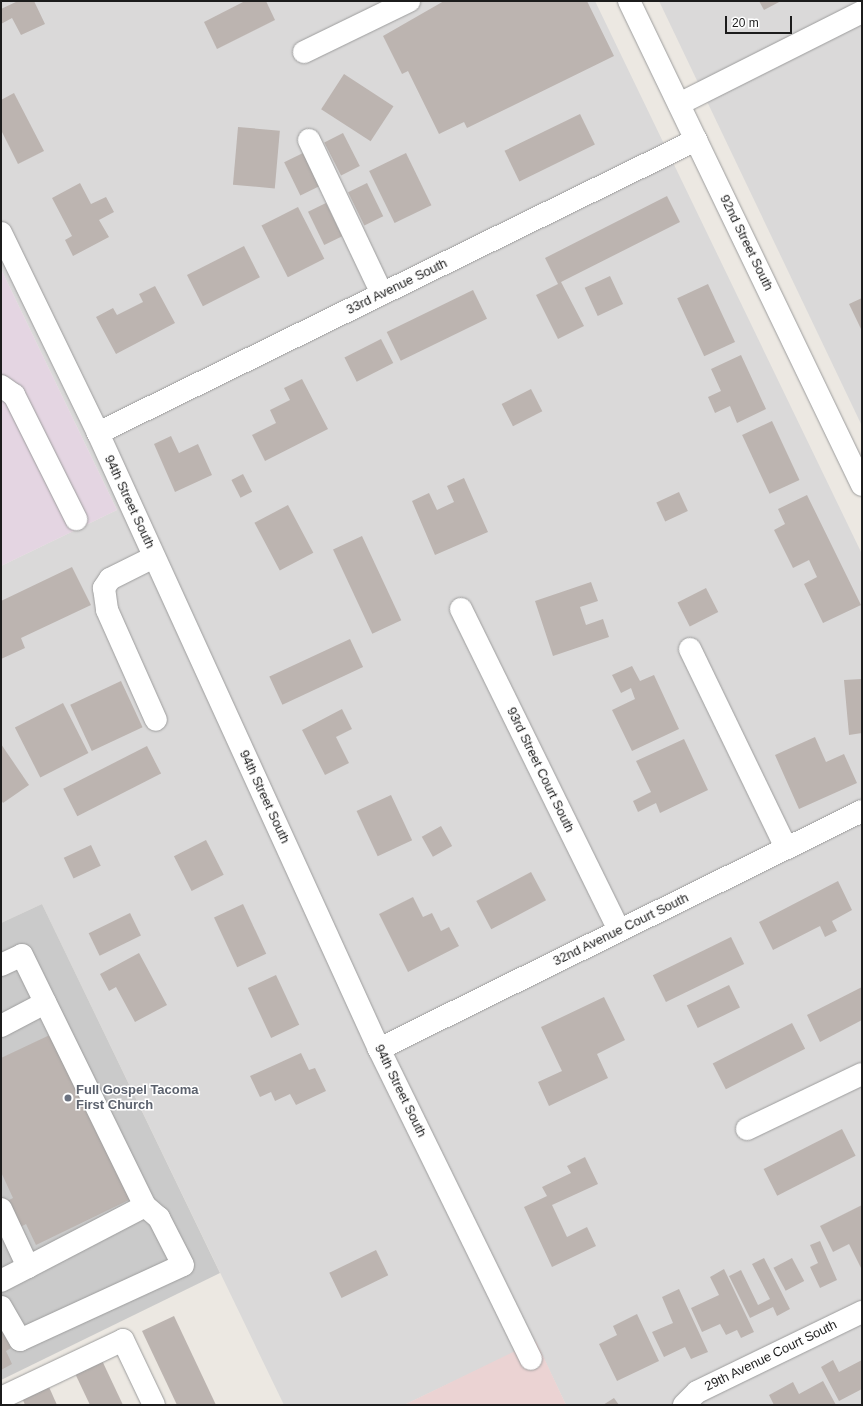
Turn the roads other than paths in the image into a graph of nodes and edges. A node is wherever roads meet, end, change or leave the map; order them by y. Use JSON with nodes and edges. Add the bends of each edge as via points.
{"nodes":[{"id":1,"x":409,"y":1,"type":"edge"},
{"id":2,"x":629,"y":1,"type":"edge"},
{"id":3,"x":862,"y":12,"type":"edge"},
{"id":4,"x":304,"y":52,"type":"dead end"},
{"id":5,"x":679,"y":104,"type":"junction"},
{"id":6,"x":308,"y":140,"type":"dead end"},
{"id":7,"x":696,"y":140,"type":"junction"},
{"id":8,"x":1,"y":233,"type":"edge"},
{"id":9,"x":382,"y":294,"type":"junction"},
{"id":10,"x":1,"y":386,"type":"edge"},
{"id":11,"x":98,"y":433,"type":"junction"},
{"id":12,"x":862,"y":485,"type":"edge"},
{"id":13,"x":76,"y":519,"type":"dead end"},
{"id":14,"x":154,"y":557,"type":"junction"},
{"id":15,"x":461,"y":610,"type":"dead end"},
{"id":16,"x":690,"y":649,"type":"dead end"},
{"id":17,"x":156,"y":720,"type":"dead end"},
{"id":18,"x":862,"y":811,"type":"edge"},
{"id":19,"x":786,"y":848,"type":"junction"},
{"id":20,"x":619,"y":930,"type":"junction"},
{"id":21,"x":1,"y":965,"type":"edge"},
{"id":22,"x":46,"y":1003,"type":"junction"},
{"id":23,"x":1,"y":1026,"type":"edge"},
{"id":24,"x":379,"y":1049,"type":"junction"},
{"id":25,"x":862,"y":1074,"type":"edge"},
{"id":26,"x":747,"y":1129,"type":"dead end"},
{"id":27,"x":145,"y":1206,"type":"junction"},
{"id":28,"x":2,"y":1215,"type":"edge"},
{"id":29,"x":28,"y":1267,"type":"junction"},
{"id":30,"x":1,"y":1281,"type":"edge"},
{"id":31,"x":1,"y":1307,"type":"edge"},
{"id":32,"x":862,"y":1312,"type":"edge"},
{"id":33,"x":530,"y":1359,"type":"dead end"},
{"id":34,"x":1,"y":1398,"type":"edge"},
{"id":35,"x":154,"y":1405,"type":"edge"},
{"id":36,"x":684,"y":1405,"type":"edge"}],
"edges":[{"from":1,"to":4,"type":"street"},
{"from":2,"to":5,"type":"street","name":"92nd Street South"},
{"from":3,"to":5,"type":"street"},
{"from":5,"to":7,"type":"street","name":"92nd Street South"},
{"from":6,"to":9,"type":"street"},
{"from":7,"to":9,"type":"street","name":"33rd Avenue South"},
{"from":7,"to":12,"type":"street","name":"92nd Street South"},
{"from":8,"to":11,"type":"street","name":"94th Street South"},
{"from":9,"to":11,"type":"street","name":"33rd Avenue South"},
{"from":10,"to":13,"type":"street","via":[[14,395]]},
{"from":11,"to":14,"type":"street","name":"94th Street South"},
{"from":14,"to":17,"type":"street","via":[[110,579],[104,588],[107,610]]},
{"from":14,"to":24,"type":"street","name":"94th Street South"},
{"from":15,"to":20,"type":"street","name":"93rd Street Court South"},
{"from":16,"to":19,"type":"street"},
{"from":18,"to":19,"type":"street","name":"32nd Avenue Court South"},
{"from":19,"to":20,"type":"street","name":"32nd Avenue Court South"},
{"from":20,"to":24,"type":"street","name":"32nd Avenue Court South"},
{"from":21,"to":22,"type":"street","via":[[22,955]]},
{"from":22,"to":23,"type":"street"},
{"from":22,"to":27,"type":"street"},
{"from":24,"to":33,"type":"street","name":"94th Street South"},
{"from":25,"to":26,"type":"street"},
{"from":27,"to":29,"type":"street"},
{"from":27,"to":31,"type":"street","via":[[159,1218],[183,1265],[20,1340]]},
{"from":28,"to":29,"type":"street"},
{"from":29,"to":30,"type":"street"},
{"from":32,"to":36,"type":"street","name":"29th Avenue Court South","via":[[697,1392]]},
{"from":34,"to":35,"type":"street","via":[[123,1340]]}]}
